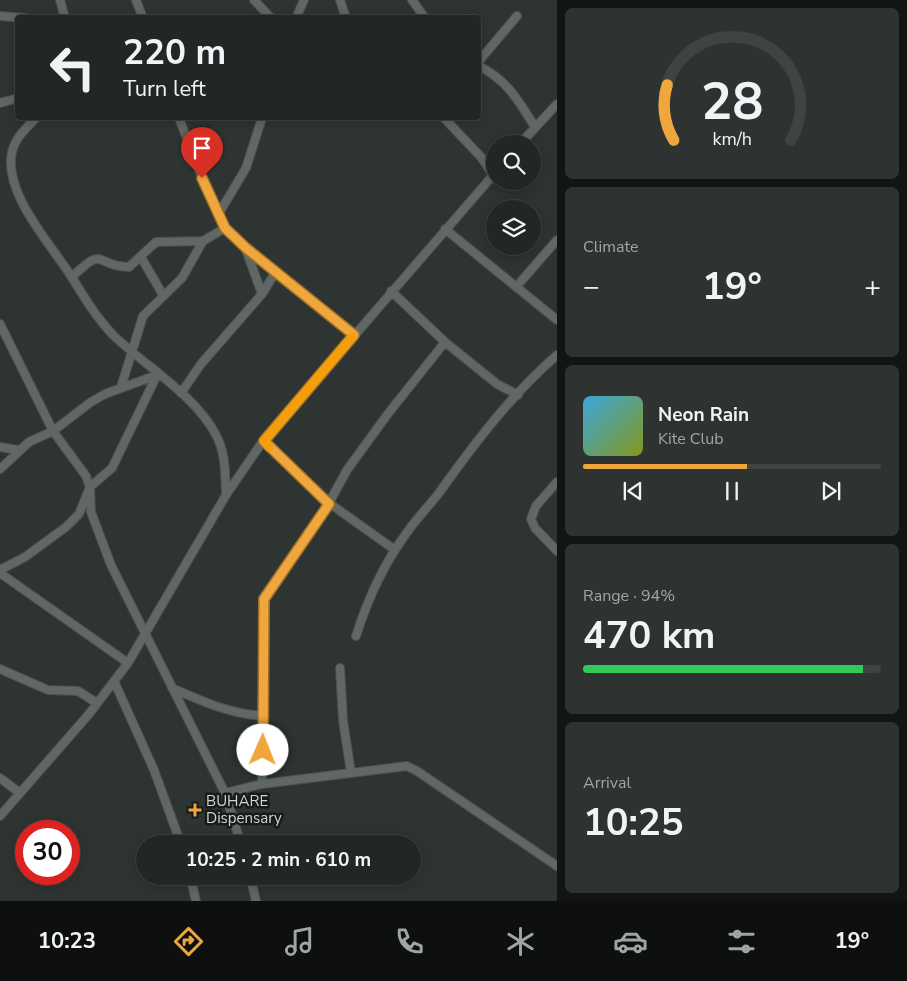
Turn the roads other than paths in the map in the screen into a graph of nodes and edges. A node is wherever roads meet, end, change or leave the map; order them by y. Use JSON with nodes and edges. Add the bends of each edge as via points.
{"nodes":[{"id":1,"x":60,"y":0,"type":"edge"},
{"id":2,"x":136,"y":0,"type":"edge"},
{"id":3,"x":254,"y":0,"type":"edge"},
{"id":4,"x":304,"y":0,"type":"edge"},
{"id":5,"x":340,"y":0,"type":"edge"},
{"id":6,"x":412,"y":0,"type":"edge"},
{"id":7,"x":64,"y":15,"type":"edge"},
{"id":8,"x":142,"y":15,"type":"edge"},
{"id":9,"x":268,"y":15,"type":"edge"},
{"id":10,"x":297,"y":15,"type":"edge"},
{"id":11,"x":345,"y":15,"type":"edge"},
{"id":12,"x":423,"y":15,"type":"edge"},
{"id":13,"x":0,"y":16,"type":"edge"},
{"id":14,"x":517,"y":16,"type":"dead end"},
{"id":15,"x":15,"y":17,"type":"edge"},
{"id":16,"x":481,"y":58,"type":"edge"},
{"id":17,"x":481,"y":67,"type":"edge"},
{"id":18,"x":15,"y":99,"type":"edge"},
{"id":19,"x":0,"y":103,"type":"edge"},
{"id":20,"x":557,"y":104,"type":"edge"},
{"id":21,"x":34,"y":120,"type":"edge"},
{"id":22,"x":180,"y":120,"type":"edge"},
{"id":23,"x":261,"y":120,"type":"edge"},
{"id":24,"x":446,"y":120,"type":"edge"},
{"id":25,"x":535,"y":127,"type":"junction"},
{"id":26,"x":528,"y":135,"type":"edge"},
{"id":27,"x":486,"y":164,"type":"edge"},
{"id":28,"x":486,"y":183,"type":"edge"},
{"id":29,"x":218,"y":214,"type":"junction"},
{"id":30,"x":225,"y":228,"type":"junction"},
{"id":31,"x":445,"y":229,"type":"junction"},
{"id":32,"x":557,"y":240,"type":"edge"},
{"id":33,"x":203,"y":241,"type":"junction"},
{"id":34,"x":246,"y":248,"type":"junction"},
{"id":35,"x":141,"y":257,"type":"junction"},
{"id":36,"x":276,"y":273,"type":"junction"},
{"id":37,"x":72,"y":277,"type":"junction"},
{"id":38,"x":517,"y":286,"type":"junction"},
{"id":39,"x":391,"y":292,"type":"junction"},
{"id":40,"x":262,"y":294,"type":"junction"},
{"id":41,"x":163,"y":295,"type":"junction"},
{"id":42,"x":557,"y":320,"type":"edge"},
{"id":43,"x":0,"y":324,"type":"edge"},
{"id":44,"x":354,"y":335,"type":"junction"},
{"id":45,"x":445,"y":342,"type":"junction"},
{"id":46,"x":132,"y":352,"type":"junction"},
{"id":47,"x":557,"y":355,"type":"edge"},
{"id":48,"x":158,"y":375,"type":"junction"},
{"id":49,"x":121,"y":387,"type":"junction"},
{"id":50,"x":181,"y":393,"type":"junction"},
{"id":51,"x":518,"y":395,"type":"junction"},
{"id":52,"x":52,"y":431,"type":"junction"},
{"id":53,"x":264,"y":441,"type":"junction"},
{"id":54,"x":0,"y":446,"type":"edge"},
{"id":55,"x":18,"y":450,"type":"junction"},
{"id":56,"x":0,"y":469,"type":"edge"},
{"id":57,"x":557,"y":482,"type":"edge"},
{"id":58,"x":90,"y":486,"type":"junction"},
{"id":59,"x":226,"y":495,"type":"junction"},
{"id":60,"x":329,"y":504,"type":"junction"},
{"id":61,"x":395,"y":550,"type":"junction"},
{"id":62,"x":557,"y":551,"type":"edge"},
{"id":63,"x":0,"y":571,"type":"edge"},
{"id":64,"x":145,"y":635,"type":"junction"},
{"id":65,"x":356,"y":636,"type":"dead end"},
{"id":66,"x":128,"y":663,"type":"junction"},
{"id":67,"x":340,"y":668,"type":"dead end"},
{"id":68,"x":0,"y":669,"type":"edge"},
{"id":69,"x":114,"y":681,"type":"junction"},
{"id":70,"x":172,"y":688,"type":"junction"},
{"id":71,"x":97,"y":703,"type":"junction"},
{"id":72,"x":264,"y":716,"type":"junction"},
{"id":73,"x":350,"y":773,"type":"junction"},
{"id":74,"x":0,"y":778,"type":"edge"},
{"id":75,"x":262,"y":784,"type":"junction"},
{"id":76,"x":20,"y":793,"type":"junction"},
{"id":77,"x":225,"y":793,"type":"junction"},
{"id":78,"x":0,"y":816,"type":"edge"},
{"id":79,"x":178,"y":835,"type":"edge"},
{"id":80,"x":238,"y":835,"type":"edge"},
{"id":81,"x":557,"y":866,"type":"edge"},
{"id":82,"x":192,"y":885,"type":"edge"},
{"id":83,"x":252,"y":885,"type":"edge"},
{"id":84,"x":196,"y":901,"type":"edge"},
{"id":85,"x":256,"y":901,"type":"edge"}],
"edges":[{"from":1,"to":7,"type":"street"},
{"from":2,"to":8,"type":"street"},
{"from":3,"to":9,"type":"street"},
{"from":4,"to":10,"type":"street"},
{"from":5,"to":11,"type":"street"},
{"from":6,"to":12,"type":"street"},
{"from":13,"to":15,"type":"street"},
{"from":14,"to":16,"type":"street"},
{"from":17,"to":25,"type":"street","via":[[500,79],[512,92]]},
{"from":18,"to":19,"type":"street"},
{"from":20,"to":25,"type":"street"},
{"from":21,"to":37,"type":"street","via":[[12,150],[15,183],[26,209]]},
{"from":22,"to":29,"type":"street"},
{"from":23,"to":29,"type":"street","via":[[246,168]]},
{"from":24,"to":27,"type":"street"},
{"from":25,"to":26,"type":"street"},
{"from":28,"to":31,"type":"street"},
{"from":29,"to":30,"type":"street"},
{"from":30,"to":33,"type":"street"},
{"from":30,"to":34,"type":"street"},
{"from":31,"to":38,"type":"street"},
{"from":31,"to":39,"type":"street"},
{"from":32,"to":38,"type":"street"},
{"from":33,"to":35,"type":"street","via":[[156,242]]},
{"from":33,"to":41,"type":"street","via":[[182,278]]},
{"from":34,"to":36,"type":"street"},
{"from":34,"to":40,"type":"street"},
{"from":35,"to":37,"type":"street","via":[[129,267],[101,258],[93,259]]},
{"from":35,"to":41,"type":"street"},
{"from":36,"to":40,"type":"street"},
{"from":36,"to":44,"type":"street"},
{"from":37,"to":46,"type":"street","via":[[95,314]]},
{"from":38,"to":42,"type":"street"},
{"from":39,"to":44,"type":"street"},
{"from":39,"to":45,"type":"street"},
{"from":40,"to":50,"type":"street","via":[[201,364]]},
{"from":41,"to":46,"type":"street","via":[[143,316]]},
{"from":43,"to":52,"type":"street"},
{"from":44,"to":53,"type":"street"},
{"from":45,"to":51,"type":"street","via":[[496,384]]},
{"from":45,"to":60,"type":"street","via":[[386,415],[347,470]]},
{"from":46,"to":48,"type":"street"},
{"from":46,"to":49,"type":"street"},
{"from":47,"to":51,"type":"street"},
{"from":48,"to":49,"type":"street"},
{"from":48,"to":50,"type":"street"},
{"from":48,"to":58,"type":"street","via":[[112,468]]},
{"from":49,"to":52,"type":"street","via":[[90,402]]},
{"from":50,"to":59,"type":"street","via":[[216,435],[225,463]]},
{"from":51,"to":61,"type":"street","via":[[480,434]]},
{"from":52,"to":55,"type":"street"},
{"from":52,"to":58,"type":"street","via":[[82,470]]},
{"from":53,"to":59,"type":"street"},
{"from":53,"to":60,"type":"street"},
{"from":54,"to":55,"type":"street"},
{"from":55,"to":56,"type":"street"},
{"from":57,"to":62,"type":"street","via":[[536,506],[531,519],[535,528]]},
{"from":58,"to":63,"type":"street","via":[[79,514],[71,523]]},
{"from":58,"to":64,"type":"street","via":[[91,512],[97,531]]},
{"from":59,"to":64,"type":"street"},
{"from":60,"to":61,"type":"street"},
{"from":60,"to":72,"type":"street","via":[[264,599]]},
{"from":61,"to":65,"type":"street","via":[[373,590]]},
{"from":63,"to":66,"type":"street"},
{"from":64,"to":66,"type":"street"},
{"from":64,"to":70,"type":"street"},
{"from":66,"to":69,"type":"street"},
{"from":67,"to":73,"type":"street"},
{"from":68,"to":71,"type":"street","via":[[48,690],[78,691]]},
{"from":69,"to":71,"type":"street"},
{"from":69,"to":79,"type":"street","via":[[154,770]]},
{"from":70,"to":72,"type":"street","via":[[236,714]]},
{"from":70,"to":77,"type":"street"},
{"from":71,"to":76,"type":"street"},
{"from":72,"to":75,"type":"street"},
{"from":73,"to":75,"type":"street"},
{"from":73,"to":81,"type":"street","via":[[407,766],[417,770]]},
{"from":74,"to":76,"type":"street"},
{"from":75,"to":77,"type":"street"},
{"from":76,"to":78,"type":"street"},
{"from":77,"to":80,"type":"street"},
{"from":82,"to":84,"type":"street"},
{"from":83,"to":85,"type":"street"}]}
